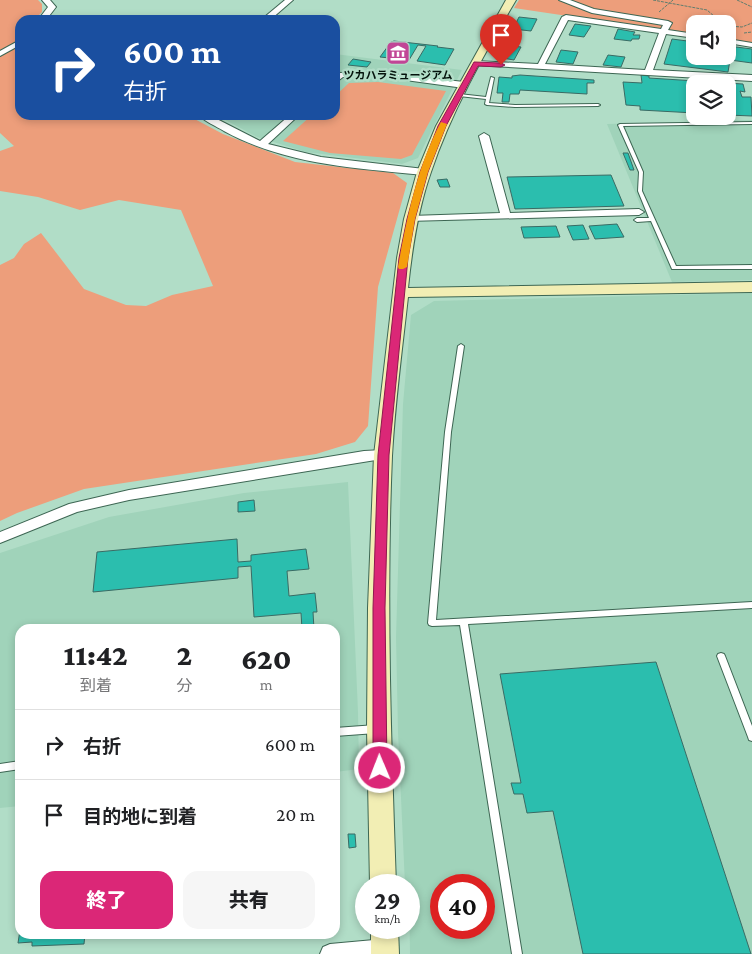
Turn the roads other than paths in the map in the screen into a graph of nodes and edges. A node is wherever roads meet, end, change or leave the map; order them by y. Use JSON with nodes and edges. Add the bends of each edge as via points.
{"nodes":[{"id":1,"x":46,"y":0,"type":"edge"},
{"id":2,"x":288,"y":0,"type":"edge"},
{"id":3,"x":511,"y":0,"type":"edge"},
{"id":4,"x":563,"y":0,"type":"edge"},
{"id":5,"x":46,"y":15,"type":"edge"},
{"id":6,"x":271,"y":15,"type":"edge"},
{"id":7,"x":663,"y":32,"type":"junction"},
{"id":8,"x":686,"y":35,"type":"edge"},
{"id":9,"x":736,"y":42,"type":"edge"},
{"id":10,"x":15,"y":45,"type":"edge"},
{"id":11,"x":752,"y":45,"type":"edge"},
{"id":12,"x":0,"y":54,"type":"edge"},
{"id":13,"x":476,"y":63,"type":"junction"},
{"id":14,"x":540,"y":67,"type":"junction"},
{"id":15,"x":648,"y":73,"type":"junction"},
{"id":16,"x":340,"y":76,"type":"edge"},
{"id":17,"x":492,"y":78,"type":"dead end"},
{"id":18,"x":752,"y":78,"type":"edge"},
{"id":19,"x":462,"y":90,"type":"junction"},
{"id":20,"x":488,"y":98,"type":"junction"},
{"id":21,"x":598,"y":105,"type":"dead end"},
{"id":22,"x":212,"y":120,"type":"edge"},
{"id":23,"x":289,"y":120,"type":"edge"},
{"id":24,"x":752,"y":123,"type":"edge"},
{"id":25,"x":484,"y":136,"type":"dead end"},
{"id":26,"x":260,"y":145,"type":"junction"},
{"id":27,"x":424,"y":172,"type":"junction"},
{"id":28,"x":506,"y":216,"type":"junction"},
{"id":29,"x":638,"y":216,"type":"joint"},
{"id":30,"x":411,"y":219,"type":"junction"},
{"id":31,"x":652,"y":219,"type":"junction"},
{"id":32,"x":752,"y":267,"type":"edge"},
{"id":33,"x":752,"y":286,"type":"edge"},
{"id":34,"x":400,"y":294,"type":"junction"},
{"id":35,"x":461,"y":346,"type":"dead end"},
{"id":36,"x":383,"y":455,"type":"junction"},
{"id":37,"x":0,"y":538,"type":"edge"},
{"id":38,"x":752,"y":605,"type":"edge"},
{"id":39,"x":464,"y":622,"type":"junction"},
{"id":40,"x":721,"y":656,"type":"dead end"},
{"id":41,"x":379,"y":729,"type":"junction"},
{"id":42,"x":340,"y":732,"type":"edge"},
{"id":43,"x":752,"y":737,"type":"edge"},
{"id":44,"x":15,"y":766,"type":"edge"},
{"id":45,"x":0,"y":768,"type":"edge"},
{"id":46,"x":383,"y":874,"type":"edge"},
{"id":47,"x":385,"y":944,"type":"edge"},
{"id":48,"x":330,"y":954,"type":"edge"},
{"id":49,"x":517,"y":954,"type":"edge"}],
"edges":[{"from":1,"to":5,"type":"street","via":[[52,7]]},
{"from":2,"to":6,"type":"street"},
{"from":3,"to":13,"type":"street"},
{"from":4,"to":7,"type":"street","via":[[592,10],[668,23]]},
{"from":7,"to":8,"type":"street"},
{"from":7,"to":14,"type":"street","via":[[566,17]]},
{"from":7,"to":15,"type":"street"},
{"from":9,"to":11,"type":"street"},
{"from":10,"to":12,"type":"street"},
{"from":13,"to":14,"type":"street"},
{"from":13,"to":19,"type":"street"},
{"from":14,"to":15,"type":"street"},
{"from":15,"to":18,"type":"street"},
{"from":16,"to":19,"type":"street","via":[[376,74]]},
{"from":17,"to":20,"type":"lane"},
{"from":19,"to":20,"type":"lane"},
{"from":19,"to":27,"type":"street","via":[[442,126]]},
{"from":20,"to":21,"type":"lane","via":[[487,104],[516,106]]},
{"from":22,"to":26,"type":"street"},
{"from":23,"to":26,"type":"street"},
{"from":24,"to":31,"type":"lane","via":[[620,125],[641,172],[640,191]]},
{"from":25,"to":28,"type":"street"},
{"from":26,"to":27,"type":"street","via":[[322,160]]},
{"from":27,"to":30,"type":"street"},
{"from":28,"to":29,"type":"street"},
{"from":28,"to":30,"type":"street"},
{"from":29,"to":31,"type":"lane"},
{"from":30,"to":34,"type":"street"},
{"from":31,"to":32,"type":"lane","via":[[674,268]]},
{"from":33,"to":34,"type":"street"},
{"from":34,"to":36,"type":"street"},
{"from":35,"to":39,"type":"lane","via":[[448,432],[432,623]]},
{"from":36,"to":37,"type":"street","via":[[129,495],[74,508]]},
{"from":36,"to":41,"type":"street"},
{"from":38,"to":39,"type":"lane"},
{"from":39,"to":49,"type":"lane"},
{"from":40,"to":43,"type":"lane"},
{"from":41,"to":42,"type":"lane"},
{"from":41,"to":46,"type":"street"},
{"from":44,"to":45,"type":"lane"},
{"from":47,"to":48,"type":"street"}]}
